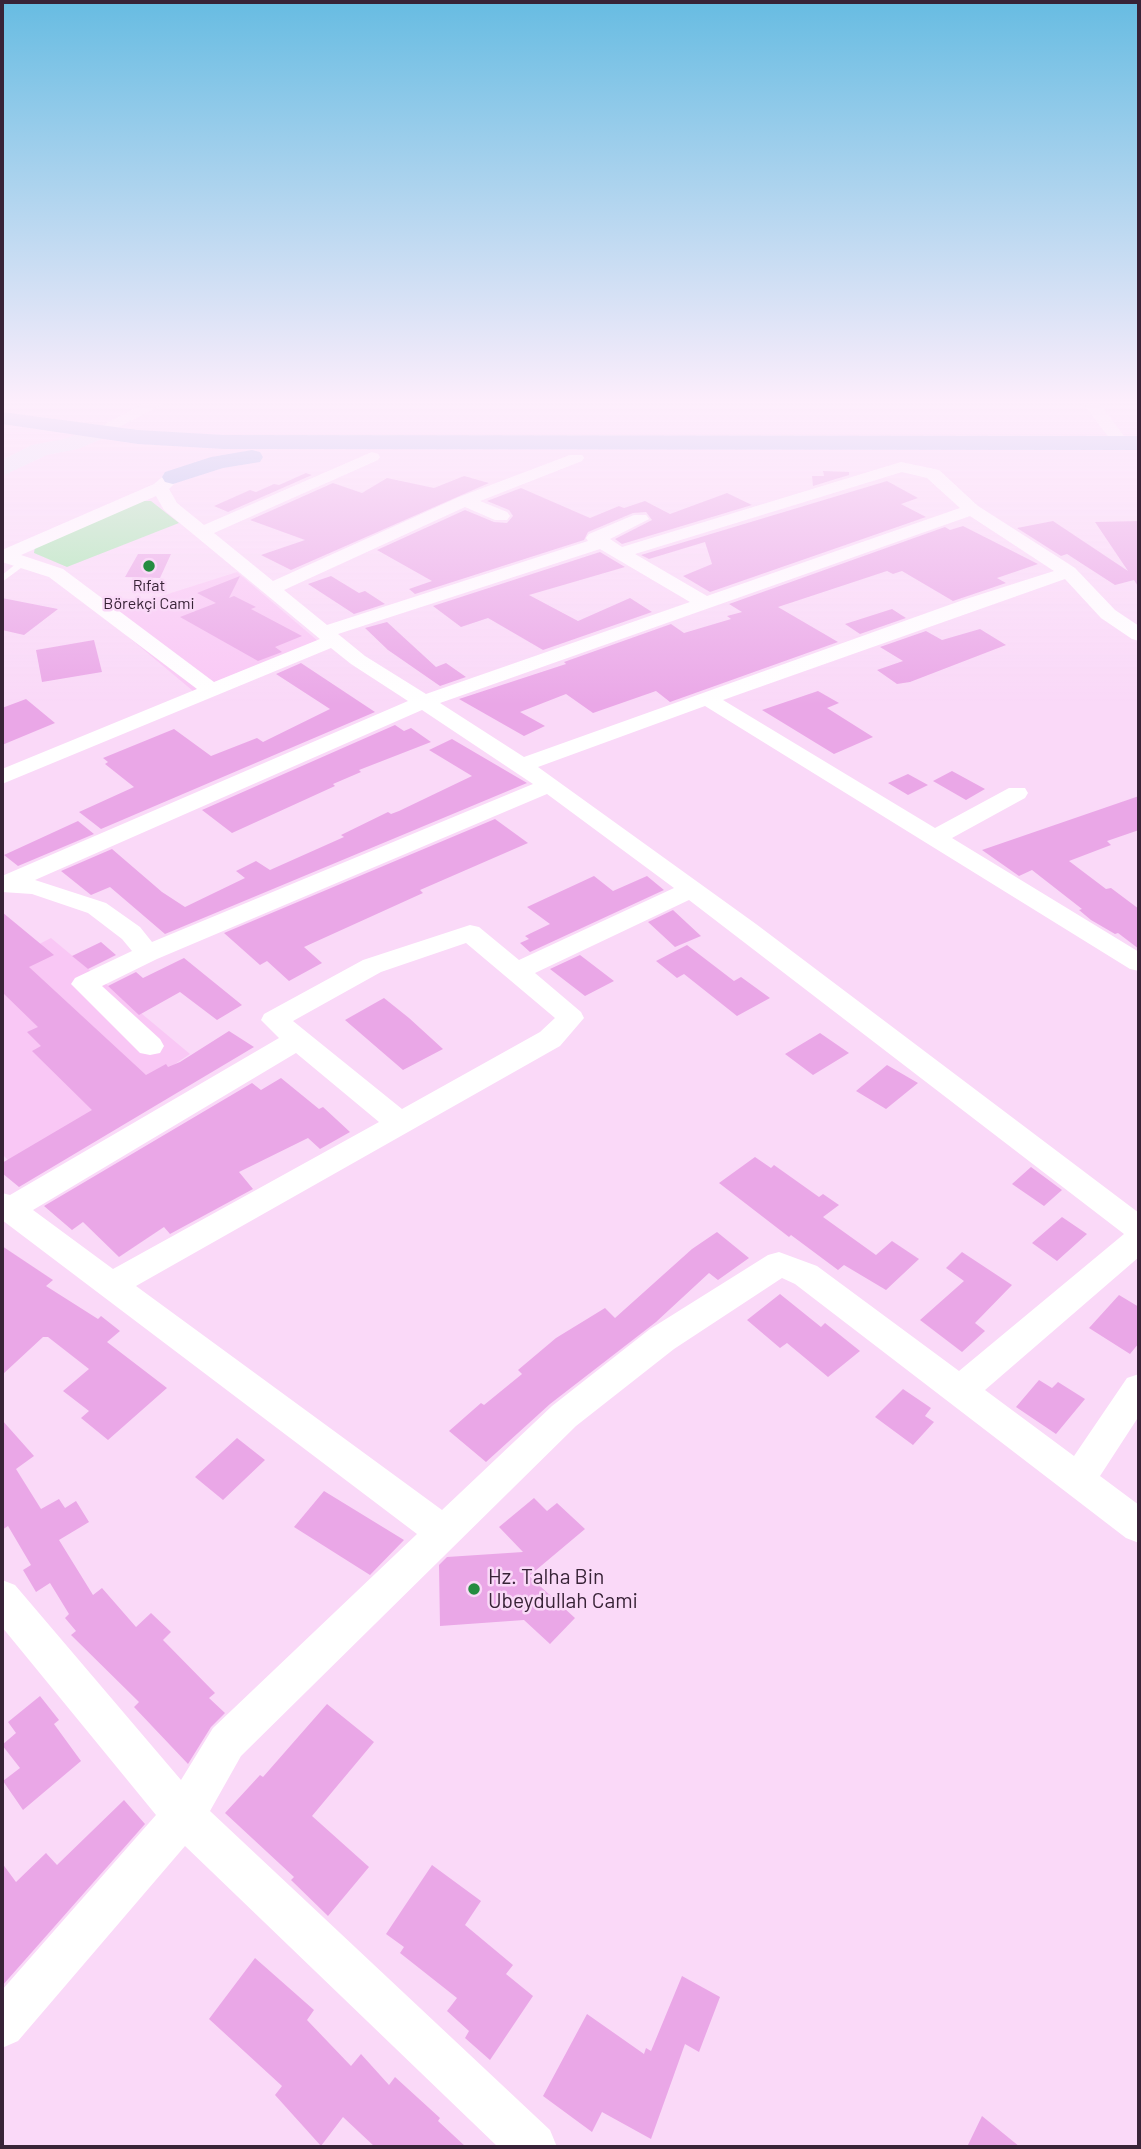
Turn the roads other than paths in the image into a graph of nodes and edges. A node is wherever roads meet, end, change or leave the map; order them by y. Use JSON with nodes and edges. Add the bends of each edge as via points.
{"nodes":[{"id":1,"x":119,"y":504,"type":"edge"},
{"id":2,"x":170,"y":504,"type":"edge"},
{"id":3,"x":265,"y":504,"type":"edge"},
{"id":4,"x":458,"y":504,"type":"edge"},
{"id":5,"x":473,"y":504,"type":"edge"},
{"id":6,"x":770,"y":504,"type":"edge"},
{"id":7,"x":966,"y":504,"type":"edge"},
{"id":8,"x":972,"y":510,"type":"junction"},
{"id":9,"x":501,"y":516,"type":"dead end"},
{"id":10,"x":640,"y":519,"type":"dead end"},
{"id":11,"x":202,"y":532,"type":"junction"},
{"id":12,"x":603,"y":542,"type":"junction"},
{"id":13,"x":620,"y":553,"type":"junction"},
{"id":14,"x":4,"y":557,"type":"edge"},
{"id":15,"x":24,"y":562,"type":"junction"},
{"id":16,"x":1069,"y":572,"type":"junction"},
{"id":17,"x":2,"y":579,"type":"edge"},
{"id":18,"x":271,"y":589,"type":"junction"},
{"id":19,"x":705,"y":603,"type":"junction"},
{"id":20,"x":1139,"y":635,"type":"edge"},
{"id":21,"x":329,"y":636,"type":"junction"},
{"id":22,"x":212,"y":691,"type":"junction"},
{"id":23,"x":707,"y":699,"type":"junction"},
{"id":24,"x":424,"y":702,"type":"junction"},
{"id":25,"x":522,"y":765,"type":"junction"},
{"id":26,"x":2,"y":777,"type":"edge"},
{"id":27,"x":549,"y":785,"type":"junction"},
{"id":28,"x":1017,"y":793,"type":"dead end"},
{"id":29,"x":935,"y":838,"type":"junction"},
{"id":30,"x":2,"y":885,"type":"edge"},
{"id":31,"x":692,"y":889,"type":"junction"},
{"id":32,"x":148,"y":953,"type":"junction"},
{"id":33,"x":1139,"y":963,"type":"edge"},
{"id":34,"x":516,"y":972,"type":"junction"},
{"id":35,"x":298,"y":1040,"type":"junction"},
{"id":36,"x":150,"y":1046,"type":"dead end"},
{"id":37,"x":400,"y":1123,"type":"junction"},
{"id":38,"x":5,"y":1207,"type":"edge"},
{"id":39,"x":1139,"y":1229,"type":"edge"},
{"id":40,"x":1139,"y":1239,"type":"edge"},
{"id":41,"x":111,"y":1286,"type":"junction"},
{"id":42,"x":1139,"y":1388,"type":"edge"},
{"id":43,"x":960,"y":1391,"type":"junction"},
{"id":44,"x":1078,"y":1480,"type":"junction"},
{"id":45,"x":1139,"y":1526,"type":"edge"},
{"id":46,"x":444,"y":1533,"type":"junction"},
{"id":47,"x":2,"y":1598,"type":"edge"},
{"id":48,"x":184,"y":1815,"type":"junction"},
{"id":49,"x":2,"y":2025,"type":"edge"},
{"id":50,"x":533,"y":2147,"type":"edge"}],
"edges":[{"from":1,"to":14,"type":"street"},
{"from":2,"to":11,"type":"street"},
{"from":3,"to":11,"type":"street"},
{"from":4,"to":18,"type":"street"},
{"from":5,"to":9,"type":"street"},
{"from":6,"to":13,"type":"street"},
{"from":7,"to":8,"type":"street"},
{"from":8,"to":16,"type":"street"},
{"from":8,"to":19,"type":"street"},
{"from":10,"to":12,"type":"street","via":[[595,537]]},
{"from":11,"to":18,"type":"street"},
{"from":12,"to":13,"type":"street"},
{"from":12,"to":21,"type":"street"},
{"from":13,"to":19,"type":"street"},
{"from":14,"to":15,"type":"street"},
{"from":15,"to":17,"type":"lane"},
{"from":15,"to":22,"type":"street","via":[[56,573]]},
{"from":16,"to":20,"type":"street","via":[[1108,614]]},
{"from":16,"to":23,"type":"street"},
{"from":18,"to":21,"type":"street"},
{"from":19,"to":24,"type":"street"},
{"from":21,"to":22,"type":"street"},
{"from":21,"to":24,"type":"street"},
{"from":22,"to":26,"type":"street"},
{"from":23,"to":25,"type":"street"},
{"from":23,"to":29,"type":"street"},
{"from":24,"to":25,"type":"street"},
{"from":24,"to":30,"type":"street"},
{"from":25,"to":27,"type":"street"},
{"from":27,"to":31,"type":"street"},
{"from":27,"to":32,"type":"street"},
{"from":28,"to":29,"type":"street"},
{"from":29,"to":33,"type":"street"},
{"from":30,"to":32,"type":"street","via":[[36,887],[97,908],[131,933]]},
{"from":31,"to":34,"type":"street"},
{"from":31,"to":39,"type":"street"},
{"from":32,"to":36,"type":"street","via":[[84,984]]},
{"from":34,"to":35,"type":"street","via":[[470,933],[372,966],[274,1020]]},
{"from":34,"to":37,"type":"street","via":[[571,1018],[550,1039]]},
{"from":35,"to":37,"type":"street"},
{"from":35,"to":38,"type":"street"},
{"from":37,"to":41,"type":"street"},
{"from":38,"to":41,"type":"street"},
{"from":40,"to":43,"type":"street"},
{"from":41,"to":46,"type":"street"},
{"from":42,"to":44,"type":"street"},
{"from":43,"to":44,"type":"street"},
{"from":43,"to":46,"type":"street","via":[[806,1275],[779,1264],[662,1339],[564,1416]]},
{"from":44,"to":45,"type":"street"},
{"from":46,"to":48,"type":"street","via":[[227,1742]]},
{"from":47,"to":48,"type":"street"},
{"from":48,"to":49,"type":"street"},
{"from":48,"to":50,"type":"street"}]}
